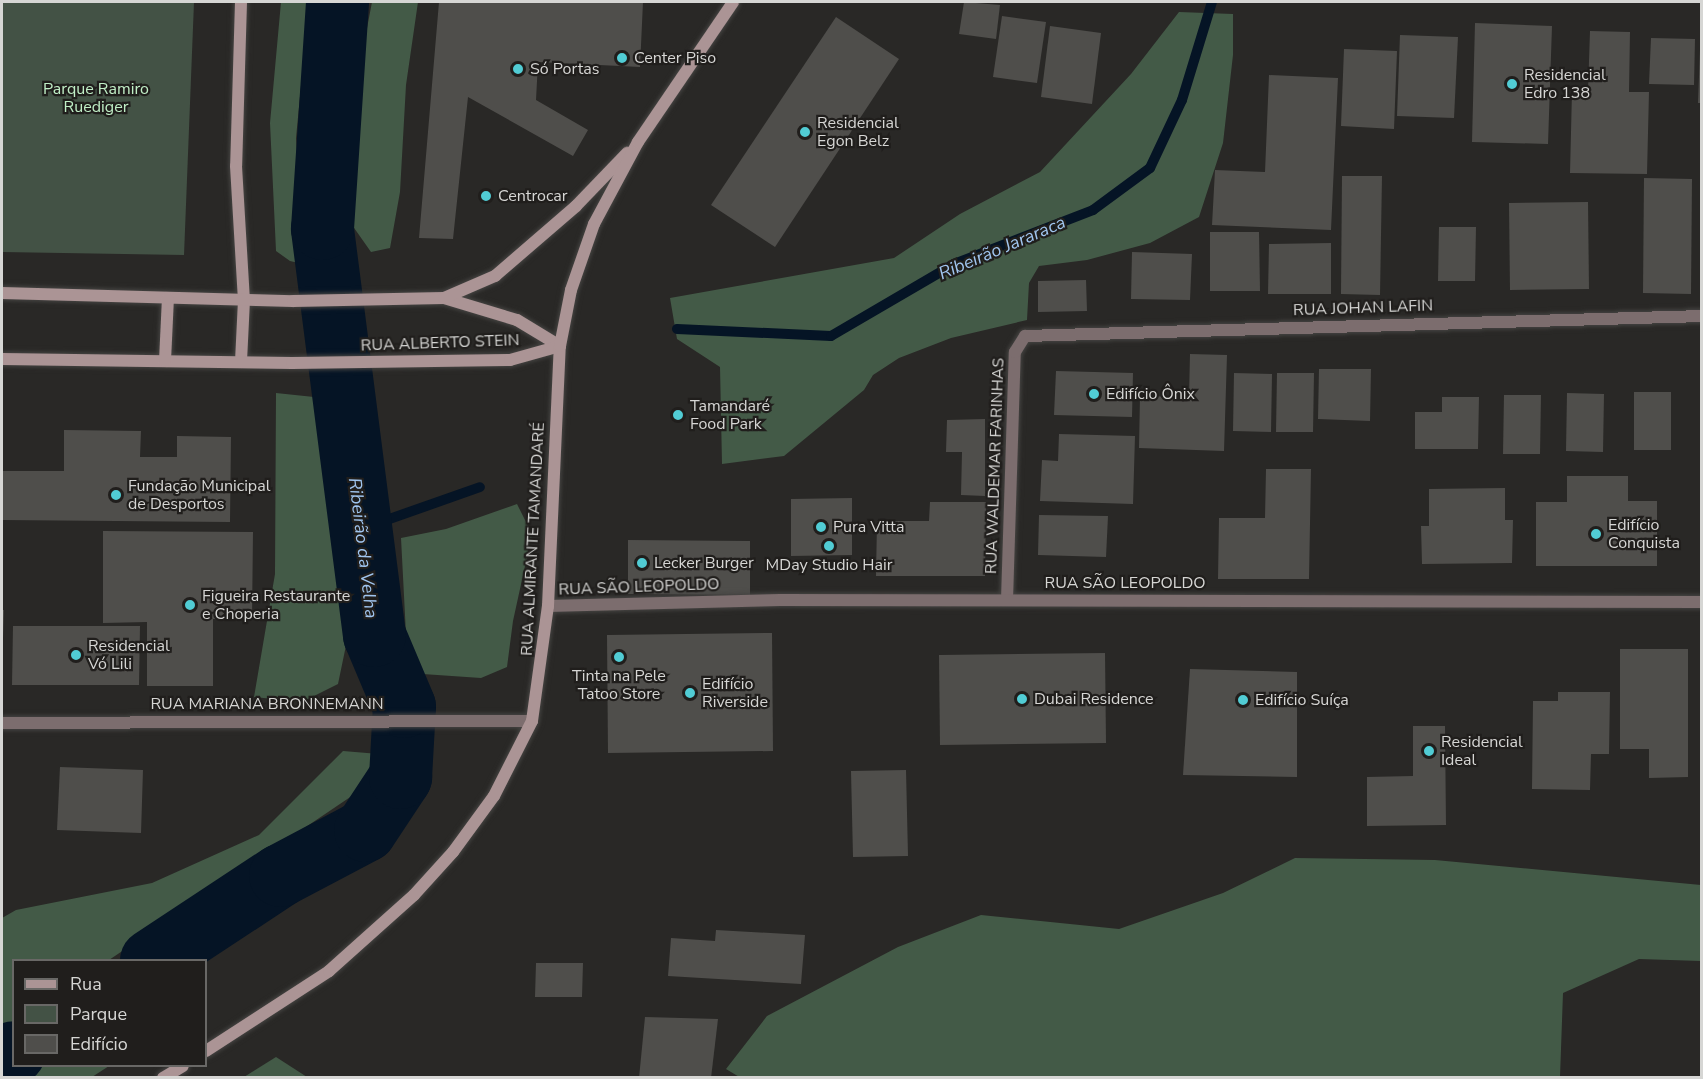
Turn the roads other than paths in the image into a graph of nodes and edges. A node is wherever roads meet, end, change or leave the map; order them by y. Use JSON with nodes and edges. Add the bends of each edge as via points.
{"nodes":[{"id":1,"x":241,"y":2,"type":"edge"},
{"id":2,"x":733,"y":2,"type":"edge"},
{"id":3,"x":638,"y":142,"type":"junction"},
{"id":4,"x":2,"y":293,"type":"edge"},
{"id":5,"x":168,"y":298,"type":"junction"},
{"id":6,"x":444,"y":298,"type":"junction"},
{"id":7,"x":244,"y":300,"type":"junction"},
{"id":8,"x":1701,"y":316,"type":"edge"},
{"id":9,"x":1025,"y":336,"type":"joint"},
{"id":10,"x":560,"y":346,"type":"junction"},
{"id":11,"x":2,"y":359,"type":"edge"},
{"id":12,"x":165,"y":361,"type":"junction"},
{"id":13,"x":241,"y":362,"type":"junction"},
{"id":14,"x":1007,"y":600,"type":"junction"},
{"id":15,"x":1701,"y":602,"type":"edge"},
{"id":16,"x":548,"y":606,"type":"junction"},
{"id":17,"x":532,"y":721,"type":"junction"},
{"id":18,"x":2,"y":723,"type":"edge"},
{"id":19,"x":207,"y":1050,"type":"edge"},
{"id":20,"x":180,"y":1067,"type":"edge"},
{"id":21,"x":163,"y":1077,"type":"edge"}],
"edges":[{"from":1,"to":7,"type":"street","via":[[236,166]]},
{"from":2,"to":3,"type":"street","name":"RUA ALMIRANTE TAMANDARÉ"},
{"from":3,"to":6,"type":"street","via":[[495,276]]},
{"from":3,"to":10,"type":"street","name":"RUA ALMIRANTE TAMANDARÉ","via":[[594,224],[571,290]]},
{"from":4,"to":5,"type":"street","name":"RUA ALBERTO STEIN"},
{"from":5,"to":7,"type":"street","name":"RUA ALBERTO STEIN"},
{"from":5,"to":12,"type":"street"},
{"from":6,"to":7,"type":"street","name":"RUA ALBERTO STEIN"},
{"from":6,"to":10,"type":"street","name":"RUA ALBERTO STEIN","via":[[517,320]]},
{"from":7,"to":13,"type":"street"},
{"from":8,"to":9,"type":"street","name":"RUA JOHAN LAFIN"},
{"from":9,"to":14,"type":"street","name":"RUA WALDEMAR FARINHAS","via":[[1015,352]]},
{"from":10,"to":13,"type":"street","name":"RUA ALBERTO STEIN","via":[[510,360]]},
{"from":10,"to":16,"type":"street","name":"RUA ALMIRANTE TAMANDARÉ"},
{"from":11,"to":12,"type":"street","name":"RUA ALBERTO STEIN"},
{"from":12,"to":13,"type":"street","name":"RUA ALBERTO STEIN"},
{"from":14,"to":15,"type":"street","name":"RUA SÃO LEOPOLDO"},
{"from":14,"to":16,"type":"street","name":"RUA SÃO LEOPOLDO"},
{"from":16,"to":17,"type":"street","name":"RUA ALMIRANTE TAMANDARÉ"},
{"from":17,"to":18,"type":"street","name":"RUA MARIANA BRONNEMANN","via":[[241,719]]},
{"from":17,"to":19,"type":"street","name":"RUA ALMIRANTE TAMANDARÉ","via":[[494,796],[453,852],[414,895],[329,971]]},
{"from":20,"to":21,"type":"street"}]}
